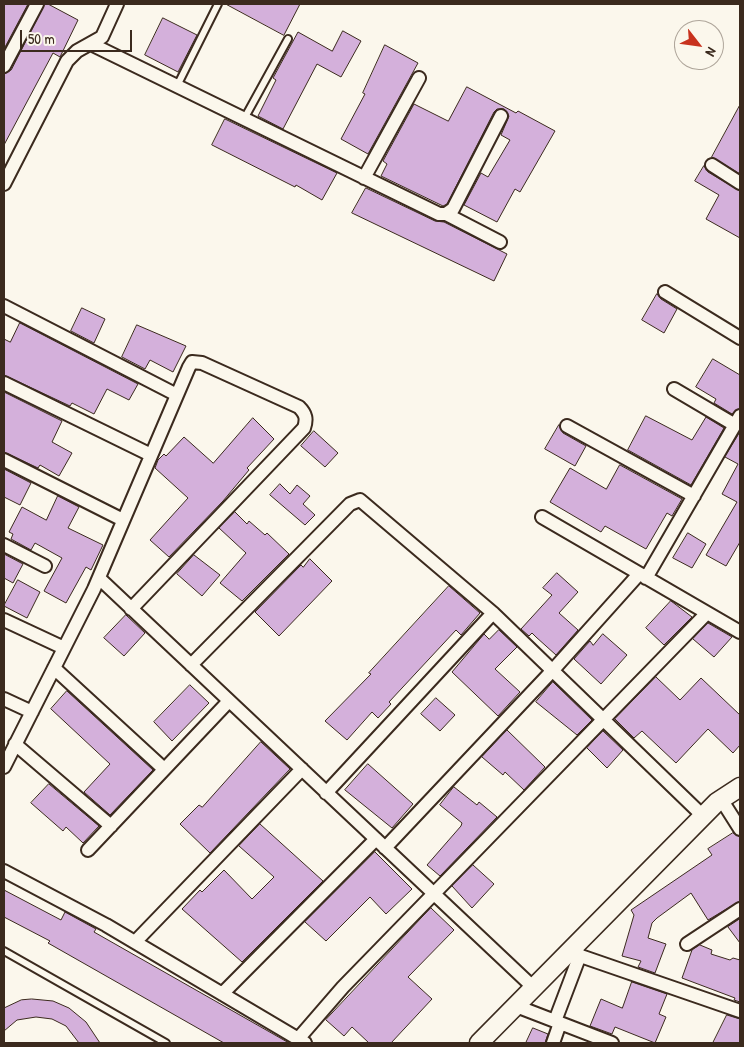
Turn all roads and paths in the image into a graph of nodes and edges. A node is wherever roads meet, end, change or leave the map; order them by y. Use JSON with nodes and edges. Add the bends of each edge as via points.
{"nodes":[{"id":1,"x":37,"y":4,"type":"edge"},
{"id":2,"x":117,"y":4,"type":"edge"},
{"id":3,"x":218,"y":4,"type":"edge"},
{"id":4,"x":288,"y":39,"type":"dead end"},
{"id":5,"x":92,"y":44,"type":"junction"},
{"id":6,"x":4,"y":66,"type":"edge"},
{"id":7,"x":419,"y":78,"type":"dead end"},
{"id":8,"x":177,"y":86,"type":"junction"},
{"id":9,"x":502,"y":116,"type":"dead end"},
{"id":10,"x":244,"y":119,"type":"junction"},
{"id":11,"x":712,"y":165,"type":"dead end"},
{"id":12,"x":364,"y":178,"type":"junction"},
{"id":13,"x":740,"y":183,"type":"edge"},
{"id":14,"x":4,"y":184,"type":"edge"},
{"id":15,"x":446,"y":214,"type":"junction"},
{"id":16,"x":500,"y":242,"type":"dead end"},
{"id":17,"x":665,"y":292,"type":"dead end"},
{"id":18,"x":4,"y":306,"type":"edge"},
{"id":19,"x":740,"y":338,"type":"edge"},
{"id":20,"x":4,"y":383,"type":"edge"},
{"id":21,"x":674,"y":389,"type":"dead end"},
{"id":22,"x":177,"y":395,"type":"junction"},
{"id":23,"x":738,"y":420,"type":"edge"},
{"id":24,"x":567,"y":426,"type":"dead end"},
{"id":25,"x":151,"y":455,"type":"junction"},
{"id":26,"x":4,"y":460,"type":"edge"},
{"id":27,"x":694,"y":496,"type":"junction"},
{"id":28,"x":542,"y":517,"type":"dead end"},
{"id":29,"x":123,"y":520,"type":"junction"},
{"id":30,"x":4,"y":545,"type":"edge"},
{"id":31,"x":45,"y":566,"type":"dead end"},
{"id":32,"x":643,"y":576,"type":"junction"},
{"id":33,"x":98,"y":578,"type":"junction"},
{"id":34,"x":131,"y":609,"type":"junction"},
{"id":35,"x":493,"y":612,"type":"junction"},
{"id":36,"x":706,"y":613,"type":"junction"},
{"id":37,"x":4,"y":620,"type":"edge"},
{"id":38,"x":740,"y":632,"type":"edge"},
{"id":39,"x":64,"y":648,"type":"junction"},
{"id":40,"x":191,"y":665,"type":"junction"},
{"id":41,"x":54,"y":668,"type":"junction"},
{"id":42,"x":553,"y":670,"type":"junction"},
{"id":43,"x":4,"y":699,"type":"edge"},
{"id":44,"x":229,"y":701,"type":"junction"},
{"id":45,"x":32,"y":712,"type":"junction"},
{"id":46,"x":604,"y":719,"type":"junction"},
{"id":47,"x":15,"y":744,"type":"junction"},
{"id":48,"x":4,"y":767,"type":"edge"},
{"id":49,"x":164,"y":769,"type":"junction"},
{"id":50,"x":302,"y":769,"type":"junction"},
{"id":51,"x":740,"y":787,"type":"edge"},
{"id":52,"x":326,"y":792,"type":"junction"},
{"id":53,"x":721,"y":799,"type":"junction"},
{"id":54,"x":703,"y":816,"type":"junction"},
{"id":55,"x":111,"y":826,"type":"junction"},
{"id":56,"x":740,"y":829,"type":"edge"},
{"id":57,"x":380,"y":843,"type":"junction"},
{"id":58,"x":88,"y":850,"type":"dead end"},
{"id":59,"x":4,"y":871,"type":"edge"},
{"id":60,"x":435,"y":895,"type":"junction"},
{"id":61,"x":740,"y":908,"type":"edge"},
{"id":62,"x":135,"y":942,"type":"junction"},
{"id":63,"x":687,"y":944,"type":"dead end"},
{"id":64,"x":4,"y":951,"type":"edge"},
{"id":65,"x":574,"y":953,"type":"junction"},
{"id":66,"x":534,"y":988,"type":"junction"},
{"id":67,"x":222,"y":994,"type":"junction"},
{"id":68,"x":516,"y":1006,"type":"junction"},
{"id":69,"x":740,"y":1011,"type":"edge"},
{"id":70,"x":558,"y":1022,"type":"junction"},
{"id":71,"x":302,"y":1041,"type":"edge"},
{"id":72,"x":166,"y":1043,"type":"edge"},
{"id":73,"x":479,"y":1043,"type":"edge"},
{"id":74,"x":553,"y":1043,"type":"edge"},
{"id":75,"x":612,"y":1043,"type":"edge"}],
"edges":[{"from":1,"to":6,"type":"street"},
{"from":2,"to":5,"type":"street","via":[[102,37]]},
{"from":3,"to":8,"type":"lane"},
{"from":4,"to":10,"type":"lane"},
{"from":5,"to":8,"type":"street"},
{"from":5,"to":14,"type":"street","via":[[77,51],[67,61]]},
{"from":7,"to":12,"type":"street"},
{"from":8,"to":10,"type":"street"},
{"from":9,"to":15,"type":"street","via":[[453,209]]},
{"from":10,"to":12,"type":"street"},
{"from":11,"to":13,"type":"street"},
{"from":12,"to":15,"type":"street","via":[[433,212]]},
{"from":15,"to":16,"type":"street"},
{"from":17,"to":19,"type":"street"},
{"from":18,"to":22,"type":"street"},
{"from":20,"to":25,"type":"street"},
{"from":21,"to":23,"type":"street"},
{"from":22,"to":25,"type":"street"},
{"from":22,"to":34,"type":"street","via":[[188,367],[197,361],[299,407],[307,420],[304,428]]},
{"from":23,"to":27,"type":"street"},
{"from":24,"to":27,"type":"street"},
{"from":25,"to":29,"type":"street"},
{"from":26,"to":29,"type":"street"},
{"from":27,"to":32,"type":"street"},
{"from":28,"to":32,"type":"street"},
{"from":29,"to":33,"type":"street"},
{"from":30,"to":31,"type":"street"},
{"from":32,"to":36,"type":"street"},
{"from":32,"to":42,"type":"street"},
{"from":33,"to":34,"type":"street"},
{"from":33,"to":39,"type":"street"},
{"from":34,"to":40,"type":"street"},
{"from":35,"to":40,"type":"street","via":[[365,502],[354,501]]},
{"from":35,"to":42,"type":"street"},
{"from":35,"to":52,"type":"street"},
{"from":36,"to":38,"type":"street"},
{"from":36,"to":46,"type":"street"},
{"from":37,"to":39,"type":"street"},
{"from":39,"to":41,"type":"street"},
{"from":40,"to":44,"type":"street"},
{"from":41,"to":45,"type":"street"},
{"from":41,"to":49,"type":"street"},
{"from":42,"to":46,"type":"street"},
{"from":42,"to":57,"type":"street"},
{"from":43,"to":45,"type":"street"},
{"from":44,"to":49,"type":"street"},
{"from":44,"to":50,"type":"street"},
{"from":45,"to":47,"type":"street"},
{"from":46,"to":54,"type":"street"},
{"from":46,"to":60,"type":"street"},
{"from":47,"to":48,"type":"street"},
{"from":47,"to":55,"type":"street"},
{"from":49,"to":55,"type":"street"},
{"from":50,"to":52,"type":"street"},
{"from":50,"to":62,"type":"street"},
{"from":51,"to":53,"type":"street"},
{"from":52,"to":57,"type":"street"},
{"from":53,"to":54,"type":"street"},
{"from":53,"to":56,"type":"street"},
{"from":54,"to":65,"type":"street"},
{"from":55,"to":58,"type":"street"},
{"from":57,"to":60,"type":"street"},
{"from":57,"to":67,"type":"street"},
{"from":59,"to":62,"type":"street"},
{"from":60,"to":66,"type":"street"},
{"from":60,"to":71,"type":"street","via":[[343,986]]},
{"from":61,"to":63,"type":"street"},
{"from":62,"to":67,"type":"street"},
{"from":64,"to":72,"type":"lane"},
{"from":65,"to":66,"type":"street"},
{"from":65,"to":69,"type":"street"},
{"from":65,"to":70,"type":"street"},
{"from":66,"to":68,"type":"street"},
{"from":67,"to":71,"type":"street"},
{"from":68,"to":70,"type":"street"},
{"from":68,"to":73,"type":"street"},
{"from":70,"to":74,"type":"street"},
{"from":70,"to":75,"type":"street"}]}
